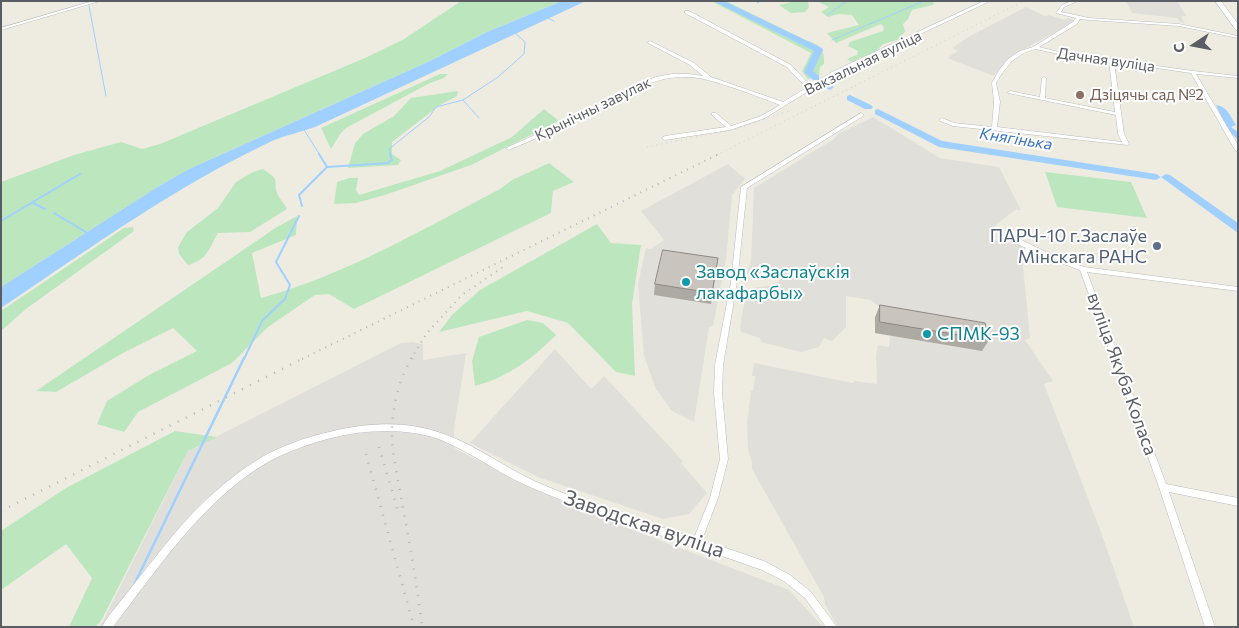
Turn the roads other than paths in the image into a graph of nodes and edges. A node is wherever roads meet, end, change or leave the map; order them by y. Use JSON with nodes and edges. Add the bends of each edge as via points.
{"nodes":[{"id":1,"x":98,"y":1,"type":"edge"},
{"id":2,"x":988,"y":1,"type":"edge"},
{"id":3,"x":1076,"y":1,"type":"edge"},
{"id":4,"x":1218,"y":1,"type":"edge"},
{"id":5,"x":687,"y":12,"type":"dead end"},
{"id":6,"x":1078,"y":18,"type":"junction"},
{"id":7,"x":1238,"y":28,"type":"edge"},
{"id":8,"x":1,"y":29,"type":"edge"},
{"id":9,"x":1238,"y":37,"type":"edge"},
{"id":10,"x":650,"y":42,"type":"dead end"},
{"id":11,"x":1035,"y":48,"type":"junction"},
{"id":12,"x":1111,"y":60,"type":"junction"},
{"id":13,"x":1194,"y":72,"type":"junction"},
{"id":14,"x":1238,"y":77,"type":"edge"},
{"id":15,"x":709,"y":78,"type":"junction"},
{"id":16,"x":1044,"y":78,"type":"dead end"},
{"id":17,"x":811,"y":87,"type":"junction"},
{"id":18,"x":1010,"y":92,"type":"dead end"},
{"id":19,"x":1029,"y":96,"type":"junction"},
{"id":20,"x":1042,"y":98,"type":"junction"},
{"id":21,"x":1029,"y":103,"type":"dead end"},
{"id":22,"x":783,"y":104,"type":"junction"},
{"id":23,"x":714,"y":114,"type":"dead end"},
{"id":24,"x":1118,"y":114,"type":"junction"},
{"id":25,"x":861,"y":116,"type":"dead end"},
{"id":26,"x":942,"y":120,"type":"dead end"},
{"id":27,"x":730,"y":128,"type":"junction"},
{"id":28,"x":994,"y":129,"type":"junction"},
{"id":29,"x":666,"y":138,"type":"dead end"},
{"id":30,"x":509,"y":148,"type":"dead end"},
{"id":31,"x":1238,"y":150,"type":"edge"},
{"id":32,"x":1011,"y":238,"type":"dead end"},
{"id":33,"x":1030,"y":247,"type":"junction"},
{"id":34,"x":1021,"y":253,"type":"dead end"},
{"id":35,"x":1083,"y":270,"type":"junction"},
{"id":36,"x":1238,"y":289,"type":"edge"},
{"id":37,"x":1163,"y":487,"type":"junction"},
{"id":38,"x":1238,"y":502,"type":"edge"},
{"id":39,"x":697,"y":542,"type":"junction"},
{"id":40,"x":108,"y":625,"type":"edge"},
{"id":41,"x":832,"y":627,"type":"edge"},
{"id":42,"x":1210,"y":627,"type":"edge"}],
"edges":[{"from":1,"to":8,"type":"street"},
{"from":2,"to":17,"type":"street","name":"Вакзальная вуліца","via":[[834,73]]},
{"from":3,"to":6,"type":"street","via":[[1063,6],[1058,13]]},
{"from":4,"to":7,"type":"main road"},
{"from":5,"to":17,"type":"street","via":[[789,66]]},
{"from":6,"to":9,"type":"street","via":[[1178,25]]},
{"from":6,"to":11,"type":"street","via":[[1075,24]]},
{"from":10,"to":15,"type":"street","via":[[692,64]]},
{"from":11,"to":12,"type":"street","name":"Дачная вуліца"},
{"from":11,"to":28,"type":"street","via":[[1010,60],[994,83]]},
{"from":12,"to":13,"type":"street","name":"Дачная вуліца"},
{"from":12,"to":24,"type":"street"},
{"from":13,"to":14,"type":"street","name":"Дачная вуліца"},
{"from":13,"to":31,"type":"street"},
{"from":15,"to":22,"type":"street"},
{"from":15,"to":30,"type":"street","name":"Крынічны завулак","via":[[681,75],[646,81],[588,113]]},
{"from":16,"to":20,"type":"street"},
{"from":17,"to":22,"type":"street","name":"Вакзальная вуліца"},
{"from":18,"to":19,"type":"street"},
{"from":19,"to":20,"type":"street"},
{"from":19,"to":21,"type":"street"},
{"from":20,"to":24,"type":"street"},
{"from":22,"to":27,"type":"street","name":"Вакзальная вуліца","via":[[764,117]]},
{"from":23,"to":27,"type":"street"},
{"from":24,"to":28,"type":"street","via":[[1126,144]]},
{"from":25,"to":39,"type":"street","via":[[744,187],[734,282],[719,365],[724,459],[714,498]]},
{"from":26,"to":28,"type":"street"},
{"from":27,"to":29,"type":"street","name":"Вакзальная вуліца"},
{"from":32,"to":33,"type":"street"},
{"from":33,"to":34,"type":"street","via":[[1026,253]]},
{"from":33,"to":35,"type":"street"},
{"from":35,"to":36,"type":"street","name":"вуліца Якуба Коласа"},
{"from":35,"to":37,"type":"street","name":"вуліца Якуба Коласа"},
{"from":37,"to":38,"type":"street"},
{"from":37,"to":42,"type":"street","name":"вуліца Якуба Коласа"},
{"from":39,"to":40,"type":"street","name":"Заводская вуліца","via":[[537,486],[443,436],[409,428],[351,430],[301,441],[238,475],[187,524]]},
{"from":39,"to":41,"type":"street","name":"Заводская вуліца","via":[[764,566],[787,578],[808,595]]}]}
